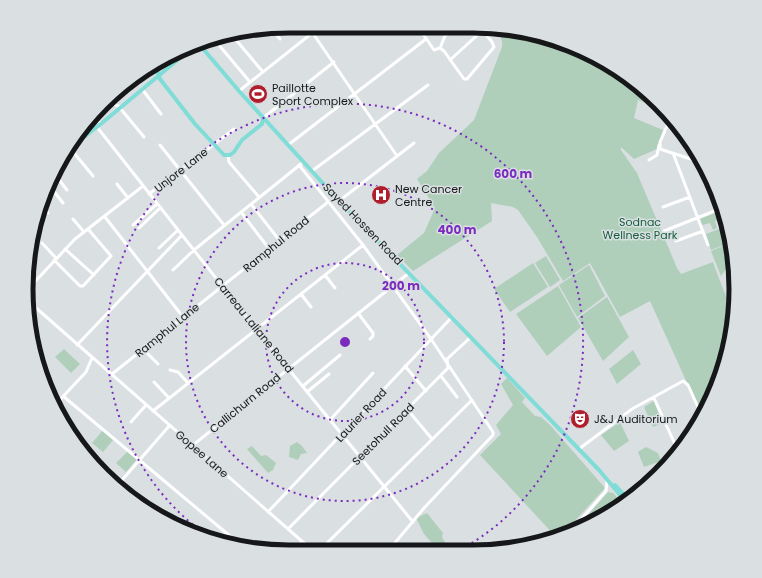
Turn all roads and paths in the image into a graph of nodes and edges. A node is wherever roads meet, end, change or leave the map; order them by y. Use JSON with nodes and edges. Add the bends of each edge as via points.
{"nodes":[{"id":1,"x":311,"y":33,"type":"edge"},
{"id":2,"x":313,"y":33,"type":"edge"},
{"id":3,"x":423,"y":33,"type":"edge"},
{"id":4,"x":447,"y":33,"type":"edge"},
{"id":5,"x":479,"y":33,"type":"edge"},
{"id":6,"x":276,"y":34,"type":"edge"},
{"id":7,"x":486,"y":34,"type":"edge"},
{"id":8,"x":235,"y":39,"type":"edge"},
{"id":9,"x":280,"y":39,"type":"dead end"},
{"id":10,"x":426,"y":39,"type":"junction"},
{"id":11,"x":218,"y":44,"type":"edge"},
{"id":12,"x":203,"y":48,"type":"edge"},
{"id":13,"x":440,"y":48,"type":"junction"},
{"id":14,"x":180,"y":57,"type":"edge"},
{"id":15,"x":450,"y":60,"type":"junction"},
{"id":16,"x":334,"y":62,"type":"junction"},
{"id":17,"x":157,"y":70,"type":"edge"},
{"id":18,"x":263,"y":72,"type":"junction"},
{"id":19,"x":159,"y":75,"type":"junction"},
{"id":20,"x":250,"y":82,"type":"junction"},
{"id":21,"x":428,"y":85,"type":"dead end"},
{"id":22,"x":142,"y":89,"type":"junction"},
{"id":23,"x":239,"y":91,"type":"junction"},
{"id":24,"x":355,"y":93,"type":"junction"},
{"id":25,"x":112,"y":104,"type":"edge"},
{"id":26,"x":120,"y":108,"type":"junction"},
{"id":27,"x":161,"y":114,"type":"dead end"},
{"id":28,"x":263,"y":118,"type":"junction"},
{"id":29,"x":96,"y":122,"type":"edge"},
{"id":30,"x":376,"y":122,"type":"junction"},
{"id":31,"x":102,"y":123,"type":"junction"},
{"id":32,"x":262,"y":124,"type":"junction"},
{"id":33,"x":668,"y":124,"type":"edge"},
{"id":34,"x":270,"y":125,"type":"junction"},
{"id":35,"x":98,"y":127,"type":"junction"},
{"id":36,"x":234,"y":129,"type":"dead end"},
{"id":37,"x":84,"y":136,"type":"edge"},
{"id":38,"x":144,"y":137,"type":"dead end"},
{"id":39,"x":414,"y":142,"type":"dead end"},
{"id":40,"x":214,"y":145,"type":"junction"},
{"id":41,"x":288,"y":145,"type":"junction"},
{"id":42,"x":160,"y":146,"type":"dead end"},
{"id":43,"x":659,"y":147,"type":"junction"},
{"id":44,"x":73,"y":152,"type":"edge"},
{"id":45,"x":673,"y":153,"type":"junction"},
{"id":46,"x":228,"y":155,"type":"junction"},
{"id":47,"x":397,"y":156,"type":"junction"},
{"id":48,"x":649,"y":160,"type":"dead end"},
{"id":49,"x":694,"y":160,"type":"edge"},
{"id":50,"x":304,"y":162,"type":"junction"},
{"id":51,"x":299,"y":165,"type":"junction"},
{"id":52,"x":180,"y":170,"type":"junction"},
{"id":53,"x":312,"y":171,"type":"junction"},
{"id":54,"x":93,"y":176,"type":"dead end"},
{"id":55,"x":58,"y":178,"type":"edge"},
{"id":56,"x":117,"y":184,"type":"dead end"},
{"id":57,"x":143,"y":186,"type":"junction"},
{"id":58,"x":53,"y":190,"type":"edge"},
{"id":59,"x":68,"y":190,"type":"dead end"},
{"id":60,"x":149,"y":194,"type":"junction"},
{"id":61,"x":259,"y":197,"type":"junction"},
{"id":62,"x":690,"y":197,"type":"junction"},
{"id":63,"x":128,"y":198,"type":"junction"},
{"id":64,"x":339,"y":201,"type":"junction"},
{"id":65,"x":328,"y":202,"type":"junction"},
{"id":66,"x":63,"y":203,"type":"dead end"},
{"id":67,"x":157,"y":204,"type":"junction"},
{"id":68,"x":251,"y":204,"type":"junction"},
{"id":69,"x":663,"y":207,"type":"dead end"},
{"id":70,"x":160,"y":208,"type":"junction"},
{"id":71,"x":46,"y":211,"type":"edge"},
{"id":72,"x":716,"y":211,"type":"edge"},
{"id":73,"x":241,"y":212,"type":"junction"},
{"id":74,"x":48,"y":213,"type":"dead end"},
{"id":75,"x":105,"y":217,"type":"junction"},
{"id":76,"x":74,"y":219,"type":"dead end"},
{"id":77,"x":698,"y":219,"type":"junction"},
{"id":78,"x":133,"y":225,"type":"dead end"},
{"id":79,"x":224,"y":225,"type":"junction"},
{"id":80,"x":139,"y":228,"type":"dead end"},
{"id":81,"x":88,"y":229,"type":"junction"},
{"id":82,"x":178,"y":230,"type":"junction"},
{"id":83,"x":664,"y":231,"type":"dead end"},
{"id":84,"x":703,"y":231,"type":"junction"},
{"id":85,"x":84,"y":232,"type":"junction"},
{"id":86,"x":182,"y":235,"type":"junction"},
{"id":87,"x":280,"y":241,"type":"junction"},
{"id":88,"x":676,"y":241,"type":"dead end"},
{"id":89,"x":42,"y":243,"type":"dead end"},
{"id":90,"x":363,"y":245,"type":"junction"},
{"id":91,"x":708,"y":245,"type":"dead end"},
{"id":92,"x":159,"y":248,"type":"dead end"},
{"id":93,"x":66,"y":249,"type":"junction"},
{"id":94,"x":194,"y":250,"type":"junction"},
{"id":95,"x":270,"y":250,"type":"junction"},
{"id":96,"x":55,"y":259,"type":"junction"},
{"id":97,"x":173,"y":270,"type":"dead end"},
{"id":98,"x":147,"y":271,"type":"junction"},
{"id":99,"x":409,"y":272,"type":"junction"},
{"id":100,"x":94,"y":275,"type":"junction"},
{"id":101,"x":325,"y":275,"type":"junction"},
{"id":102,"x":33,"y":282,"type":"edge"},
{"id":103,"x":222,"y":286,"type":"junction"},
{"id":104,"x":392,"y":286,"type":"junction"},
{"id":105,"x":335,"y":288,"type":"dead end"},
{"id":106,"x":301,"y":294,"type":"junction"},
{"id":107,"x":34,"y":306,"type":"edge"},
{"id":108,"x":311,"y":307,"type":"dead end"},
{"id":109,"x":358,"y":313,"type":"junction"},
{"id":110,"x":183,"y":317,"type":"junction"},
{"id":111,"x":452,"y":317,"type":"junction"},
{"id":112,"x":256,"y":329,"type":"junction"},
{"id":113,"x":471,"y":337,"type":"junction"},
{"id":114,"x":370,"y":339,"type":"dead end"},
{"id":115,"x":431,"y":339,"type":"junction"},
{"id":116,"x":77,"y":345,"type":"junction"},
{"id":117,"x":144,"y":349,"type":"junction"},
{"id":118,"x":340,"y":355,"type":"dead end"},
{"id":119,"x":92,"y":358,"type":"junction"},
{"id":120,"x":158,"y":364,"type":"dead end"},
{"id":121,"x":447,"y":364,"type":"junction"},
{"id":122,"x":405,"y":366,"type":"junction"},
{"id":123,"x":289,"y":368,"type":"junction"},
{"id":124,"x":170,"y":370,"type":"dead end"},
{"id":125,"x":373,"y":373,"type":"dead end"},
{"id":126,"x":112,"y":374,"type":"junction"},
{"id":127,"x":329,"y":374,"type":"dead end"},
{"id":128,"x":441,"y":376,"type":"junction"},
{"id":129,"x":154,"y":382,"type":"dead end"},
{"id":130,"x":188,"y":383,"type":"junction"},
{"id":131,"x":303,"y":386,"type":"junction"},
{"id":132,"x":426,"y":391,"type":"junction"},
{"id":133,"x":307,"y":392,"type":"junction"},
{"id":134,"x":63,"y":396,"type":"junction"},
{"id":135,"x":457,"y":397,"type":"dead end"},
{"id":136,"x":169,"y":398,"type":"junction"},
{"id":137,"x":654,"y":398,"type":"junction"},
{"id":138,"x":472,"y":400,"type":"junction"},
{"id":139,"x":58,"y":401,"type":"edge"},
{"id":140,"x":146,"y":405,"type":"junction"},
{"id":141,"x":407,"y":409,"type":"junction"},
{"id":142,"x":699,"y":409,"type":"edge"},
{"id":143,"x":153,"y":411,"type":"junction"},
{"id":144,"x":330,"y":420,"type":"junction"},
{"id":145,"x":131,"y":422,"type":"dead end"},
{"id":146,"x":170,"y":425,"type":"junction"},
{"id":147,"x":342,"y":435,"type":"junction"},
{"id":148,"x":432,"y":438,"type":"junction"},
{"id":149,"x":193,"y":445,"type":"junction"},
{"id":150,"x":675,"y":446,"type":"edge"},
{"id":151,"x":578,"y":449,"type":"junction"},
{"id":152,"x":360,"y":457,"type":"junction"},
{"id":153,"x":140,"y":460,"type":"junction"},
{"id":154,"x":600,"y":471,"type":"junction"},
{"id":155,"x":605,"y":477,"type":"junction"},
{"id":156,"x":121,"y":482,"type":"edge"},
{"id":157,"x":384,"y":486,"type":"junction"},
{"id":158,"x":606,"y":491,"type":"junction"},
{"id":159,"x":617,"y":491,"type":"junction"},
{"id":160,"x":624,"y":495,"type":"edge"},
{"id":161,"x":622,"y":497,"type":"edge"},
{"id":162,"x":268,"y":512,"type":"junction"},
{"id":163,"x":413,"y":522,"type":"junction"},
{"id":164,"x":578,"y":523,"type":"edge"},
{"id":165,"x":288,"y":529,"type":"junction"},
{"id":166,"x":233,"y":538,"type":"edge"},
{"id":167,"x":302,"y":541,"type":"junction"},
{"id":168,"x":299,"y":545,"type":"edge"},
{"id":169,"x":306,"y":545,"type":"edge"},
{"id":170,"x":325,"y":545,"type":"edge"},
{"id":171,"x":393,"y":545,"type":"edge"}],
"edges":[{"from":1,"to":18,"type":"street"},
{"from":2,"to":16,"type":"street"},
{"from":3,"to":10,"type":"street"},
{"from":4,"to":13,"type":"street"},
{"from":5,"to":15,"type":"street"},
{"from":6,"to":9,"type":"street"},
{"from":7,"to":15,"type":"street","via":[[494,48],[467,79],[464,79]]},
{"from":8,"to":18,"type":"street"},
{"from":10,"to":13,"type":"street","via":[[434,50]]},
{"from":10,"to":24,"type":"street"},
{"from":11,"to":20,"type":"street"},
{"from":12,"to":23,"type":"main road","name":"Sayed Hossen Road"},
{"from":13,"to":15,"type":"street"},
{"from":14,"to":19,"type":"main road"},
{"from":16,"to":24,"type":"street"},
{"from":16,"to":28,"type":"street"},
{"from":17,"to":19,"type":"main road"},
{"from":18,"to":20,"type":"street"},
{"from":19,"to":22,"type":"main road"},
{"from":19,"to":40,"type":"main road"},
{"from":20,"to":23,"type":"street"},
{"from":21,"to":30,"type":"street"},
{"from":22,"to":26,"type":"main road"},
{"from":22,"to":27,"type":"street"},
{"from":23,"to":28,"type":"main road","name":"Sayed Hossen Road"},
{"from":24,"to":30,"type":"street"},
{"from":24,"to":41,"type":"street"},
{"from":25,"to":26,"type":"street"},
{"from":26,"to":31,"type":"main road"},
{"from":26,"to":38,"type":"street"},
{"from":28,"to":32,"type":"main road"},
{"from":28,"to":34,"type":"main road","name":"Sayed Hossen Road"},
{"from":29,"to":31,"type":"street"},
{"from":30,"to":47,"type":"street"},
{"from":30,"to":53,"type":"street"},
{"from":31,"to":35,"type":"main road"},
{"from":32,"to":34,"type":"main road"},
{"from":32,"to":46,"type":"main road"},
{"from":33,"to":43,"type":"street"},
{"from":34,"to":41,"type":"main road","name":"Sayed Hossen Road"},
{"from":35,"to":37,"type":"main road"},
{"from":35,"to":57,"type":"street","name":"Carreau Laliane Road"},
{"from":36,"to":40,"type":"street","name":"Unjore Lane"},
{"from":39,"to":47,"type":"street"},
{"from":40,"to":46,"type":"main road","via":[[222,154]]},
{"from":40,"to":52,"type":"street","name":"Unjore Lane"},
{"from":41,"to":50,"type":"main road","name":"Sayed Hossen Road"},
{"from":42,"to":52,"type":"street"},
{"from":43,"to":45,"type":"street"},
{"from":43,"to":48,"type":"street","via":[[657,155]]},
{"from":44,"to":54,"type":"street"},
{"from":45,"to":49,"type":"street"},
{"from":45,"to":62,"type":"street"},
{"from":46,"to":61,"type":"street","via":[[229,162]]},
{"from":47,"to":64,"type":"street"},
{"from":50,"to":51,"type":"street"},
{"from":50,"to":53,"type":"main road","name":"Sayed Hossen Road"},
{"from":51,"to":61,"type":"street"},
{"from":51,"to":65,"type":"street"},
{"from":52,"to":60,"type":"street","name":"Unjore Lane"},
{"from":52,"to":79,"type":"street"},
{"from":53,"to":64,"type":"main road","name":"Sayed Hossen Road"},
{"from":55,"to":59,"type":"street"},
{"from":56,"to":63,"type":"street"},
{"from":57,"to":60,"type":"street","name":"Carreau Laliane Road"},
{"from":57,"to":63,"type":"street"},
{"from":58,"to":66,"type":"street"},
{"from":60,"to":67,"type":"street","name":"Carreau Laliane Road"},
{"from":61,"to":68,"type":"street"},
{"from":62,"to":69,"type":"street"},
{"from":62,"to":77,"type":"street"},
{"from":63,"to":75,"type":"street"},
{"from":64,"to":99,"type":"main road","name":"Sayed Hossen Road"},
{"from":65,"to":87,"type":"street","name":"Ramphul Road"},
{"from":65,"to":90,"type":"street"},
{"from":67,"to":70,"type":"street","name":"Carreau Laliane Road"},
{"from":67,"to":78,"type":"street"},
{"from":68,"to":73,"type":"street"},
{"from":68,"to":87,"type":"street"},
{"from":70,"to":80,"type":"street"},
{"from":70,"to":82,"type":"street","name":"Carreau Laliane Road"},
{"from":71,"to":74,"type":"street"},
{"from":72,"to":77,"type":"street"},
{"from":73,"to":79,"type":"street"},
{"from":73,"to":95,"type":"street"},
{"from":75,"to":81,"type":"street"},
{"from":75,"to":98,"type":"street"},
{"from":76,"to":85,"type":"street"},
{"from":77,"to":83,"type":"street"},
{"from":77,"to":84,"type":"street"},
{"from":79,"to":94,"type":"street"},
{"from":81,"to":85,"type":"street"},
{"from":81,"to":100,"type":"street","via":[[111,257]]},
{"from":82,"to":86,"type":"street","name":"Carreau Laliane Road"},
{"from":82,"to":92,"type":"street"},
{"from":84,"to":88,"type":"street"},
{"from":84,"to":91,"type":"street"},
{"from":85,"to":93,"type":"street"},
{"from":86,"to":94,"type":"street","name":"Carreau Laliane Road"},
{"from":86,"to":98,"type":"street"},
{"from":87,"to":95,"type":"street","name":"Ramphul Road"},
{"from":89,"to":96,"type":"street"},
{"from":90,"to":101,"type":"street"},
{"from":90,"to":104,"type":"street"},
{"from":93,"to":96,"type":"street"},
{"from":93,"to":100,"type":"street"},
{"from":94,"to":97,"type":"street"},
{"from":94,"to":103,"type":"street","name":"Carreau Laliane Road"},
{"from":95,"to":103,"type":"street","name":"Ramphul Road"},
{"from":96,"to":100,"type":"street","via":[[82,286]]},
{"from":96,"to":102,"type":"street"},
{"from":98,"to":110,"type":"street"},
{"from":98,"to":116,"type":"street"},
{"from":99,"to":104,"type":"street","name":"Callichurn Road"},
{"from":99,"to":111,"type":"main road","name":"Sayed Hossen Road"},
{"from":101,"to":105,"type":"street"},
{"from":101,"to":106,"type":"street"},
{"from":103,"to":110,"type":"street","name":"Ramphul Lane"},
{"from":103,"to":112,"type":"street","name":"Carreau Laliane Road"},
{"from":104,"to":109,"type":"street","name":"Callichurn Road"},
{"from":104,"to":115,"type":"street"},
{"from":106,"to":108,"type":"street"},
{"from":106,"to":112,"type":"street"},
{"from":107,"to":116,"type":"street","name":"Gopee Lane"},
{"from":109,"to":114,"type":"street","via":[[373,334]]},
{"from":109,"to":123,"type":"street","name":"Callichurn Road"},
{"from":110,"to":117,"type":"street","name":"Ramphul Lane"},
{"from":111,"to":113,"type":"main road","name":"Sayed Hossen Road"},
{"from":111,"to":115,"type":"street","name":"Laurier Road"},
{"from":112,"to":123,"type":"street","name":"Carreau Laliane Road"},
{"from":112,"to":130,"type":"street"},
{"from":113,"to":121,"type":"street","name":"Seetohull Road","via":[[447,359]]},
{"from":113,"to":151,"type":"main road","name":"Sayed Hossen Road"},
{"from":115,"to":121,"type":"street"},
{"from":115,"to":122,"type":"street","name":"Laurier Road"},
{"from":116,"to":119,"type":"street","name":"Gopee Lane"},
{"from":117,"to":120,"type":"street"},
{"from":117,"to":126,"type":"street","name":"Ramphul Lane"},
{"from":118,"to":131,"type":"street"},
{"from":119,"to":126,"type":"street","name":"Gopee Lane"},
{"from":119,"to":134,"type":"street","via":[[86,372]]},
{"from":121,"to":128,"type":"street","name":"Seetohull Road","via":[[448,368]]},
{"from":121,"to":138,"type":"street"},
{"from":122,"to":132,"type":"street"},
{"from":122,"to":147,"type":"street","name":"Laurier Road"},
{"from":123,"to":131,"type":"street","name":"Carreau Laliane Road"},
{"from":123,"to":149,"type":"street","name":"Callichurn Road"},
{"from":124,"to":130,"type":"street","via":[[178,372]]},
{"from":125,"to":144,"type":"street"},
{"from":126,"to":140,"type":"street","name":"Gopee Lane"},
{"from":127,"to":133,"type":"street"},
{"from":128,"to":132,"type":"street","name":"Seetohull Road"},
{"from":128,"to":135,"type":"street"},
{"from":129,"to":136,"type":"street"},
{"from":130,"to":136,"type":"street"},
{"from":131,"to":133,"type":"street","name":"Carreau Laliane Road"},
{"from":132,"to":141,"type":"street","name":"Seetohull Road"},
{"from":133,"to":144,"type":"street","name":"Carreau Laliane Road"},
{"from":134,"to":139,"type":"street"},
{"from":134,"to":153,"type":"street"},
{"from":136,"to":143,"type":"street"},
{"from":137,"to":142,"type":"street","via":[[683,381],[688,385]]},
{"from":137,"to":150,"type":"street"},
{"from":137,"to":151,"type":"street","via":[[632,409]]},
{"from":138,"to":148,"type":"street"},
{"from":138,"to":163,"type":"street","via":[[492,429],[493,435]]},
{"from":140,"to":143,"type":"street","name":"Gopee Lane"},
{"from":140,"to":145,"type":"street"},
{"from":141,"to":148,"type":"street"},
{"from":141,"to":152,"type":"street","name":"Seetohull Road"},
{"from":143,"to":146,"type":"street","name":"Gopee Lane"},
{"from":144,"to":147,"type":"street","name":"Carreau Laliane Road"},
{"from":146,"to":149,"type":"street","name":"Gopee Lane"},
{"from":146,"to":153,"type":"street"},
{"from":147,"to":152,"type":"street","name":"Carreau Laliane Road"},
{"from":147,"to":162,"type":"street","name":"Laurier Road"},
{"from":148,"to":157,"type":"street"},
{"from":149,"to":162,"type":"street","name":"Gopee Lane"},
{"from":151,"to":154,"type":"main road","name":"Sayed Hossen Road"},
{"from":152,"to":157,"type":"street","name":"Carreau Laliane Road"},
{"from":152,"to":165,"type":"street","name":"Seetohull Road"},
{"from":153,"to":156,"type":"street"},
{"from":153,"to":166,"type":"street"},
{"from":154,"to":155,"type":"main road","name":"Sayed Hossen Road"},
{"from":154,"to":160,"type":"main road","name":"Sayed Hossen Road"},
{"from":155,"to":158,"type":"street","via":[[608,484]]},
{"from":155,"to":159,"type":"main road","name":"Sayed Hossen Road"},
{"from":157,"to":163,"type":"street","name":"Carreau Laliane Road"},
{"from":157,"to":170,"type":"street"},
{"from":158,"to":159,"type":"street"},
{"from":158,"to":164,"type":"street"},
{"from":159,"to":161,"type":"main road","name":"Sayed Hossen Road"},
{"from":162,"to":165,"type":"street","name":"Gopee Lane"},
{"from":163,"to":171,"type":"street"},
{"from":165,"to":167,"type":"street","name":"Gopee Lane"},
{"from":167,"to":168,"type":"street"},
{"from":167,"to":169,"type":"street","name":"Gopee Lane"}]}
